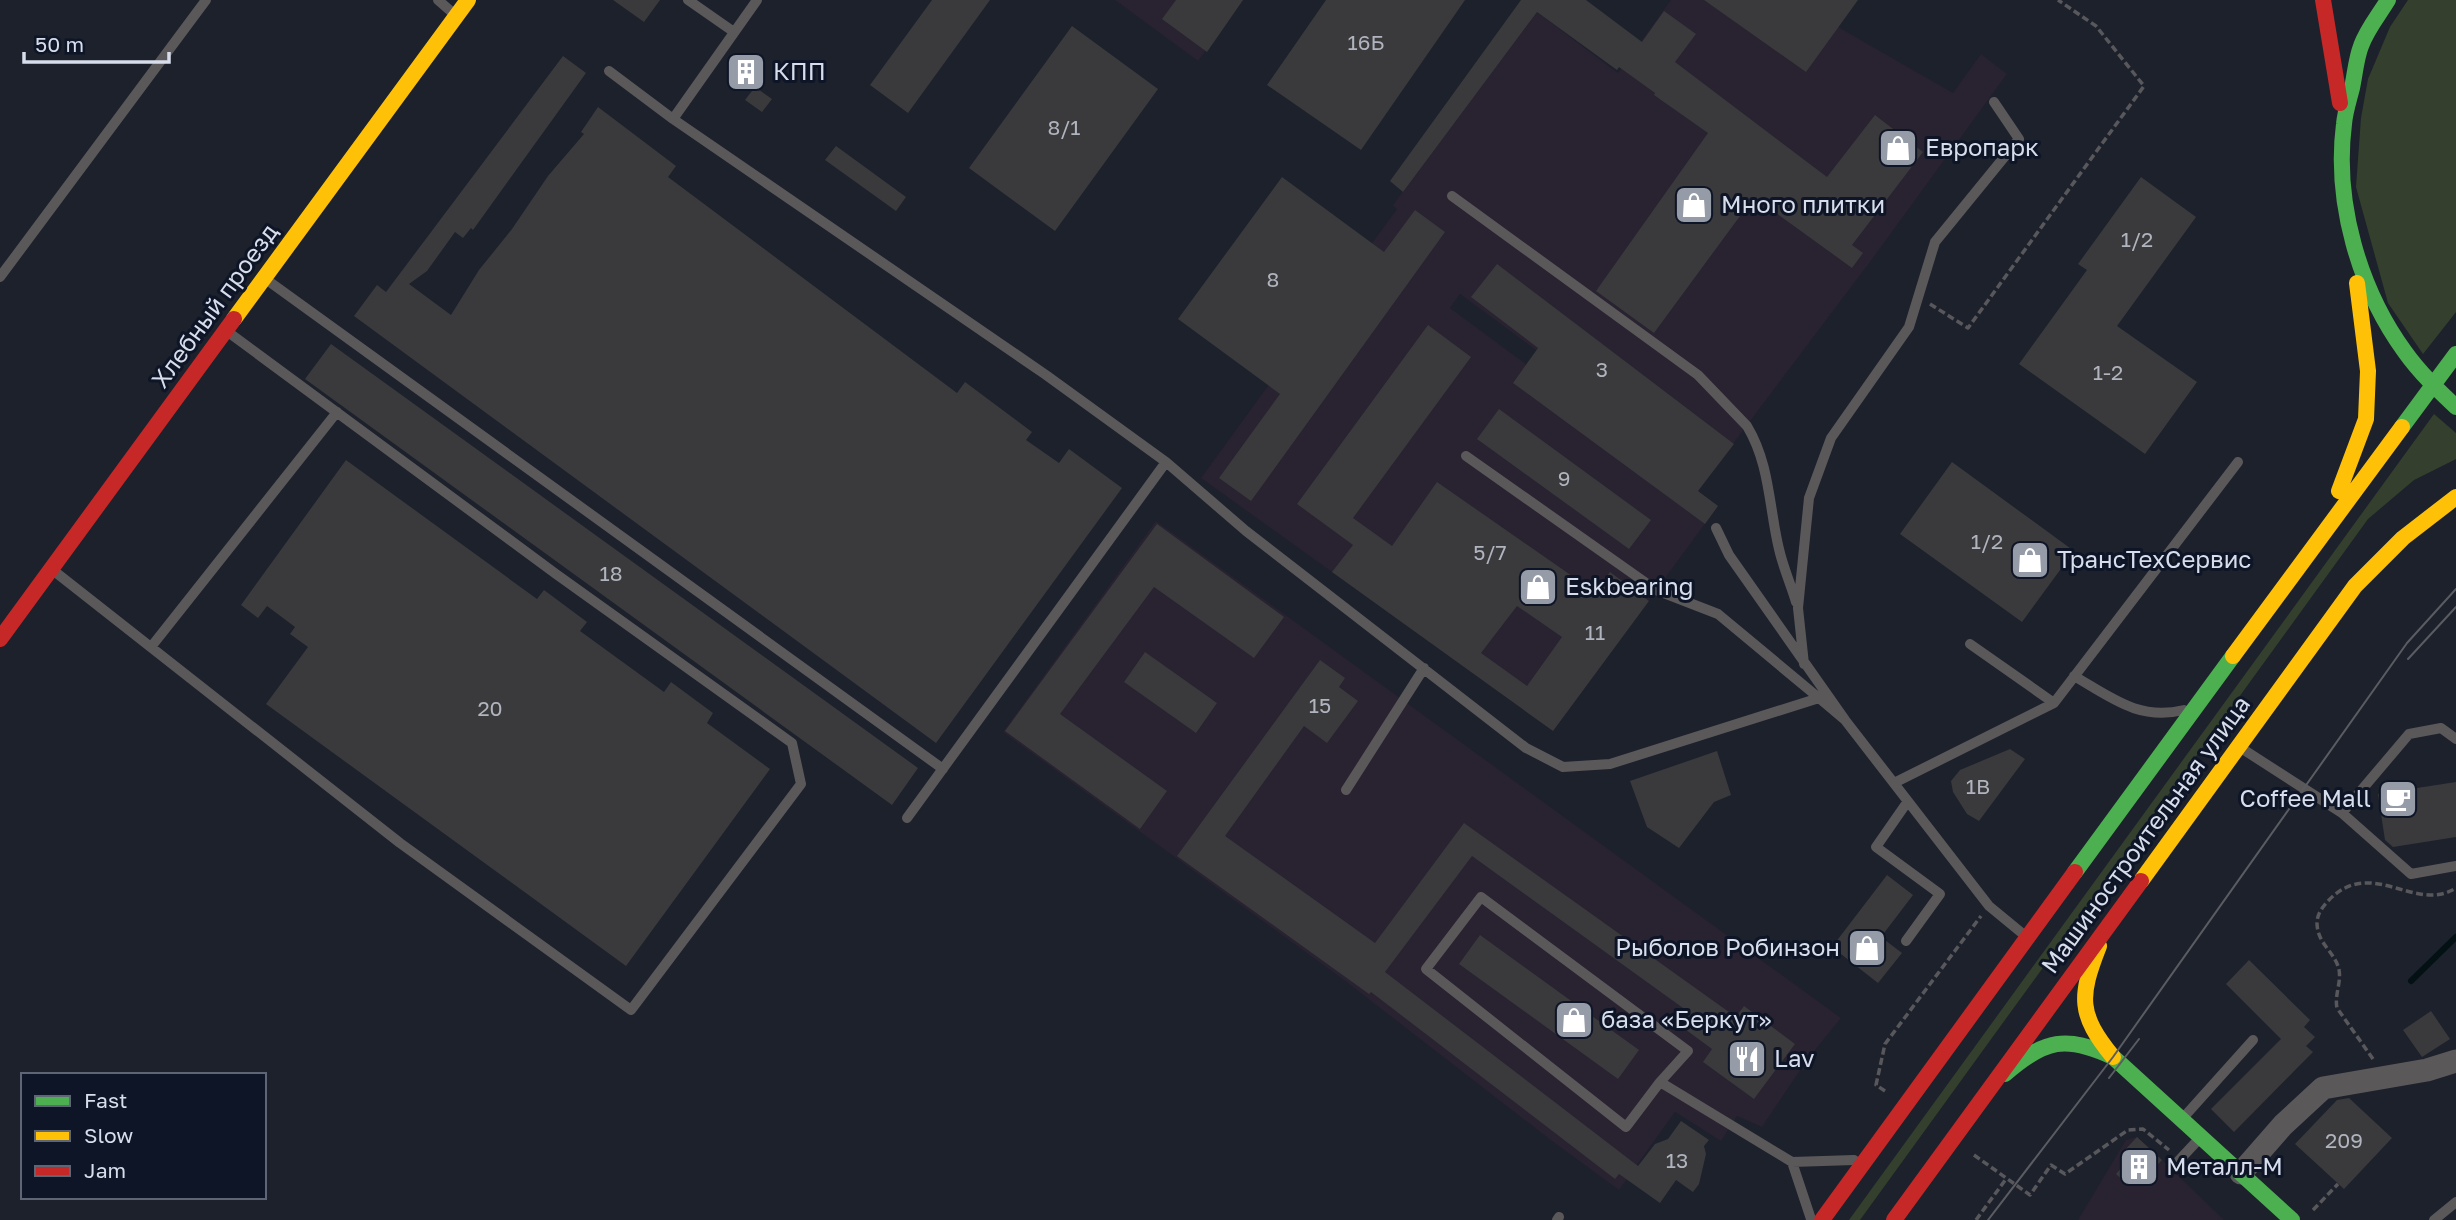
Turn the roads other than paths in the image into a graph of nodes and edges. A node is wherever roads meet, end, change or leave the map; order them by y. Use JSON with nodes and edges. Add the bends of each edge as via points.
{"nodes":[{"id":1,"x":206,"y":0,"type":"edge"},
{"id":2,"x":438,"y":0,"type":"edge"},
{"id":3,"x":468,"y":0,"type":"edge"},
{"id":4,"x":688,"y":0,"type":"edge"},
{"id":5,"x":757,"y":0,"type":"edge"},
{"id":6,"x":2323,"y":0,"type":"edge"},
{"id":7,"x":2388,"y":0,"type":"edge"},
{"id":8,"x":456,"y":15,"type":"junction"},
{"id":9,"x":734,"y":32,"type":"junction"},
{"id":10,"x":608,"y":71,"type":"dead end"},
{"id":11,"x":1994,"y":102,"type":"dead end"},
{"id":12,"x":673,"y":119,"type":"junction"},
{"id":13,"x":2343,"y":130,"type":"junction"},
{"id":14,"x":1452,"y":196,"type":"dead end"},
{"id":15,"x":2352,"y":238,"type":"junction"},
{"id":16,"x":0,"y":276,"type":"edge"},
{"id":17,"x":264,"y":278,"type":"junction"},
{"id":18,"x":226,"y":331,"type":"junction"},
{"id":19,"x":2456,"y":354,"type":"edge"},
{"id":20,"x":2432,"y":385,"type":"junction"},
{"id":21,"x":2456,"y":407,"type":"edge"},
{"id":22,"x":337,"y":412,"type":"junction"},
{"id":23,"x":1466,"y":456,"type":"dead end"},
{"id":24,"x":1166,"y":462,"type":"junction"},
{"id":25,"x":2238,"y":462,"type":"dead end"},
{"id":26,"x":2456,"y":497,"type":"edge"},
{"id":27,"x":1716,"y":528,"type":"dead end"},
{"id":28,"x":2306,"y":556,"type":"junction"},
{"id":29,"x":51,"y":569,"type":"junction"},
{"id":30,"x":1798,"y":608,"type":"junction"},
{"id":31,"x":0,"y":639,"type":"edge"},
{"id":32,"x":1970,"y":644,"type":"dead end"},
{"id":33,"x":151,"y":647,"type":"junction"},
{"id":34,"x":1804,"y":664,"type":"junction"},
{"id":35,"x":1424,"y":668,"type":"junction"},
{"id":36,"x":2074,"y":676,"type":"junction"},
{"id":37,"x":1819,"y":698,"type":"junction"},
{"id":38,"x":2054,"y":703,"type":"junction"},
{"id":39,"x":2197,"y":706,"type":"junction"},
{"id":40,"x":1845,"y":720,"type":"junction"},
{"id":41,"x":2456,"y":739,"type":"edge"},
{"id":42,"x":2239,"y":746,"type":"junction"},
{"id":43,"x":943,"y":769,"type":"junction"},
{"id":44,"x":1894,"y":783,"type":"junction"},
{"id":45,"x":1346,"y":790,"type":"dead end"},
{"id":46,"x":1908,"y":801,"type":"junction"},
{"id":47,"x":2342,"y":813,"type":"junction"},
{"id":48,"x":907,"y":818,"type":"dead end"},
{"id":49,"x":2456,"y":866,"type":"edge"},
{"id":50,"x":2105,"y":930,"type":"junction"},
{"id":51,"x":2028,"y":938,"type":"junction"},
{"id":52,"x":1906,"y":941,"type":"dead end"},
{"id":53,"x":2253,"y":1040,"type":"dead end"},
{"id":54,"x":2113,"y":1057,"type":"junction"},
{"id":55,"x":2456,"y":1061,"type":"edge"},
{"id":56,"x":1660,"y":1082,"type":"junction"},
{"id":57,"x":1991,"y":1086,"type":"junction"},
{"id":58,"x":2182,"y":1120,"type":"junction"},
{"id":59,"x":2200,"y":1138,"type":"junction"},
{"id":60,"x":1868,"y":1158,"type":"junction"},
{"id":61,"x":1792,"y":1162,"type":"junction"},
{"id":62,"x":2171,"y":1169,"type":"dead end"},
{"id":63,"x":2241,"y":1173,"type":"junction"},
{"id":64,"x":2456,"y":1202,"type":"edge"},
{"id":65,"x":1811,"y":1220,"type":"edge"},
{"id":66,"x":1822,"y":1220,"type":"edge"},
{"id":67,"x":1894,"y":1220,"type":"edge"},
{"id":68,"x":2292,"y":1220,"type":"edge"},
{"id":69,"x":2434,"y":1220,"type":"edge"}],
"edges":[{"from":1,"to":16,"type":"lane"},
{"from":2,"to":8,"type":"lane"},
{"from":3,"to":8,"type":"main road","name":"Хлебный проезд"},
{"from":4,"to":9,"type":"lane"},
{"from":5,"to":9,"type":"lane"},
{"from":6,"to":13,"type":"main road"},
{"from":7,"to":13,"type":"main road","via":[[2361,46]]},
{"from":8,"to":17,"type":"main road","name":"Хлебный проезд"},
{"from":9,"to":12,"type":"lane"},
{"from":10,"to":12,"type":"lane"},
{"from":11,"to":30,"type":"lane","via":[[2019,139],[1935,242],[1909,327],[1831,438],[1809,498]]},
{"from":12,"to":24,"type":"lane"},
{"from":13,"to":15,"type":"main road","via":[[2343,183]]},
{"from":14,"to":30,"type":"lane","via":[[1698,375],[1747,426],[1769,484],[1779,550]]},
{"from":15,"to":20,"type":"main road","via":[[2387,325]]},
{"from":15,"to":28,"type":"main road","via":[[2368,371],[2366,419],[2344,482]]},
{"from":17,"to":18,"type":"main road","name":"Хлебный проезд"},
{"from":17,"to":43,"type":"lane"},
{"from":18,"to":22,"type":"lane"},
{"from":18,"to":29,"type":"main road","name":"Хлебный проезд"},
{"from":19,"to":20,"type":"main road"},
{"from":20,"to":21,"type":"main road"},
{"from":20,"to":28,"type":"main road"},
{"from":22,"to":33,"type":"lane"},
{"from":22,"to":33,"type":"lane","via":[[792,743],[802,784],[631,1010],[400,843]]},
{"from":23,"to":37,"type":"lane","via":[[1656,590],[1718,614]]},
{"from":24,"to":35,"type":"lane","via":[[1246,531]]},
{"from":24,"to":43,"type":"lane"},
{"from":25,"to":36,"type":"lane"},
{"from":26,"to":42,"type":"main road","name":"Машиностроительная улица","via":[[2403,538],[2356,586]]},
{"from":27,"to":34,"type":"lane","via":[[1729,555]]},
{"from":28,"to":39,"type":"main road","name":"Машиностроительная улица"},
{"from":29,"to":31,"type":"main road","name":"Хлебный проезд"},
{"from":29,"to":33,"type":"lane"},
{"from":30,"to":34,"type":"lane"},
{"from":32,"to":38,"type":"lane"},
{"from":34,"to":40,"type":"lane"},
{"from":35,"to":37,"type":"lane","via":[[1526,748],[1563,766],[1610,764]]},
{"from":35,"to":45,"type":"lane"},
{"from":36,"to":38,"type":"lane"},
{"from":36,"to":39,"type":"lane","via":[[2149,713]]},
{"from":37,"to":40,"type":"lane"},
{"from":38,"to":44,"type":"lane"},
{"from":39,"to":51,"type":"main road","name":"Машиностроительная улица"},
{"from":40,"to":44,"type":"lane"},
{"from":41,"to":47,"type":"lane","via":[[2441,729],[2409,734]]},
{"from":42,"to":47,"type":"lane"},
{"from":42,"to":50,"type":"main road","name":"Машиностроительная улица"},
{"from":43,"to":48,"type":"lane"},
{"from":44,"to":46,"type":"lane"},
{"from":46,"to":51,"type":"lane","via":[[1989,906]]},
{"from":46,"to":52,"type":"lane","via":[[1876,847],[1940,894]]},
{"from":47,"to":49,"type":"lane","via":[[2411,874]]},
{"from":50,"to":54,"type":"main road","via":[[2088,973],[2085,1009],[2090,1027]]},
{"from":50,"to":57,"type":"main road","name":"Машиностроительная улица"},
{"from":51,"to":60,"type":"main road","name":"Машиностроительная улица"},
{"from":53,"to":58,"type":"lane"},
{"from":54,"to":57,"type":"main road","via":[[2068,1042],[2020,1062]]},
{"from":54,"to":58,"type":"main road"},
{"from":55,"to":63,"type":"street","via":[[2323,1088]]},
{"from":56,"to":56,"type":"lane","via":[[1626,1127],[1426,969],[1481,897],[1688,1051]]},
{"from":56,"to":61,"type":"lane"},
{"from":57,"to":67,"type":"main road","name":"Машиностроительная улица"},
{"from":58,"to":59,"type":"main road"},
{"from":59,"to":62,"type":"lane"},
{"from":59,"to":63,"type":"main road"},
{"from":60,"to":61,"type":"lane"},
{"from":60,"to":66,"type":"main road","name":"Машиностроительная улица"},
{"from":61,"to":65,"type":"lane"},
{"from":63,"to":68,"type":"main road"},
{"from":64,"to":69,"type":"lane"}]}
